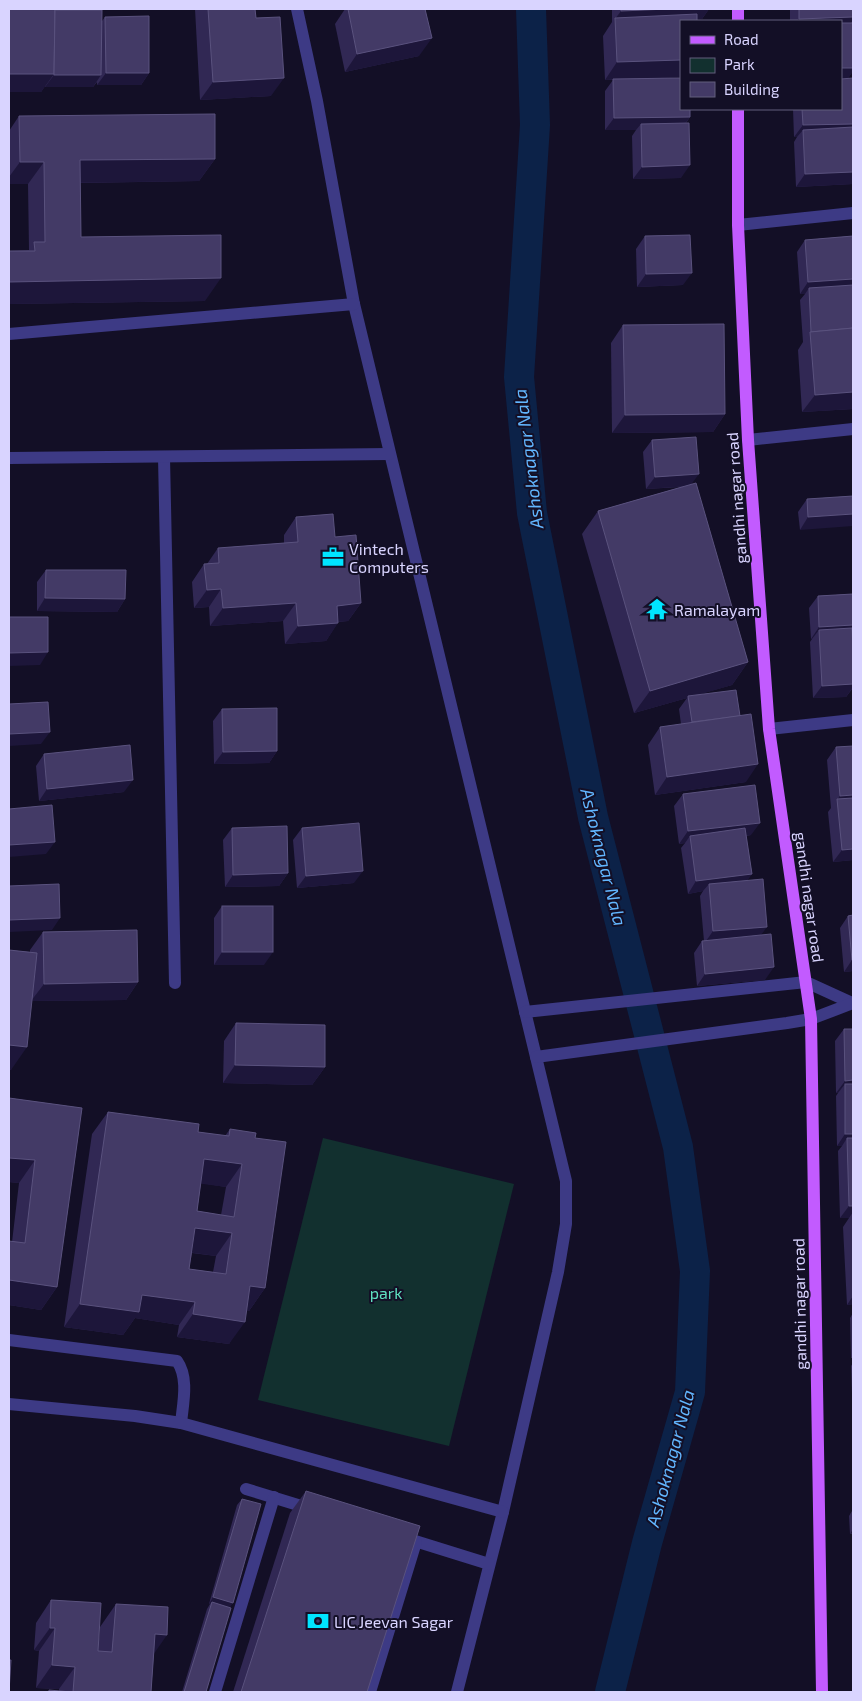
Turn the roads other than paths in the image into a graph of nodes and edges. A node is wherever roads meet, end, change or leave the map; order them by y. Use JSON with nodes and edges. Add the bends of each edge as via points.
{"nodes":[{"id":1,"x":297,"y":9,"type":"edge"},
{"id":2,"x":738,"y":110,"type":"edge"},
{"id":3,"x":853,"y":213,"type":"edge"},
{"id":4,"x":738,"y":225,"type":"junction"},
{"id":5,"x":354,"y":304,"type":"junction"},
{"id":6,"x":9,"y":334,"type":"edge"},
{"id":7,"x":853,"y":429,"type":"edge"},
{"id":8,"x":748,"y":440,"type":"junction"},
{"id":9,"x":389,"y":454,"type":"junction"},
{"id":10,"x":164,"y":457,"type":"junction"},
{"id":11,"x":9,"y":458,"type":"edge"},
{"id":12,"x":853,"y":720,"type":"edge"},
{"id":13,"x":770,"y":728,"type":"junction"},
{"id":14,"x":175,"y":982,"type":"dead end"},
{"id":15,"x":806,"y":982,"type":"junction"},
{"id":16,"x":853,"y":1003,"type":"edge"},
{"id":17,"x":525,"y":1012,"type":"junction"},
{"id":18,"x":811,"y":1019,"type":"junction"},
{"id":19,"x":536,"y":1057,"type":"junction"},
{"id":20,"x":9,"y":1340,"type":"edge"},
{"id":21,"x":9,"y":1404,"type":"edge"},
{"id":22,"x":181,"y":1423,"type":"junction"},
{"id":23,"x":246,"y":1489,"type":"dead end"},
{"id":24,"x":274,"y":1497,"type":"junction"},
{"id":25,"x":321,"y":1512,"type":"edge"},
{"id":26,"x":503,"y":1512,"type":"junction"},
{"id":27,"x":387,"y":1533,"type":"edge"},
{"id":28,"x":416,"y":1542,"type":"junction"},
{"id":29,"x":489,"y":1564,"type":"junction"},
{"id":30,"x":215,"y":1692,"type":"edge"},
{"id":31,"x":370,"y":1692,"type":"edge"},
{"id":32,"x":457,"y":1692,"type":"edge"},
{"id":33,"x":822,"y":1692,"type":"edge"}],
"edges":[{"from":1,"to":5,"type":"street"},
{"from":2,"to":4,"type":"main road","name":"gandhi nagar road"},
{"from":3,"to":4,"type":"street"},
{"from":4,"to":8,"type":"main road","name":"gandhi nagar road"},
{"from":5,"to":6,"type":"street"},
{"from":5,"to":9,"type":"street"},
{"from":7,"to":8,"type":"street"},
{"from":8,"to":13,"type":"main road","name":"gandhi nagar road"},
{"from":9,"to":10,"type":"street"},
{"from":9,"to":17,"type":"street"},
{"from":10,"to":11,"type":"street"},
{"from":10,"to":14,"type":"street"},
{"from":12,"to":13,"type":"street"},
{"from":13,"to":15,"type":"main road","name":"gandhi nagar road"},
{"from":15,"to":16,"type":"street"},
{"from":15,"to":17,"type":"street"},
{"from":15,"to":18,"type":"main road","name":"gandhi nagar road"},
{"from":16,"to":18,"type":"street"},
{"from":17,"to":19,"type":"street"},
{"from":18,"to":19,"type":"street"},
{"from":18,"to":33,"type":"main road","name":"gandhi nagar road"},
{"from":19,"to":26,"type":"street","via":[[566,1181],[566,1224]]},
{"from":20,"to":22,"type":"street","via":[[177,1361],[182,1369],[184,1388]]},
{"from":21,"to":22,"type":"street"},
{"from":22,"to":26,"type":"street"},
{"from":23,"to":24,"type":"street"},
{"from":24,"to":25,"type":"street"},
{"from":24,"to":30,"type":"street"},
{"from":26,"to":29,"type":"street"},
{"from":27,"to":28,"type":"street"},
{"from":28,"to":29,"type":"street"},
{"from":28,"to":31,"type":"street"},
{"from":29,"to":32,"type":"street"}]}
